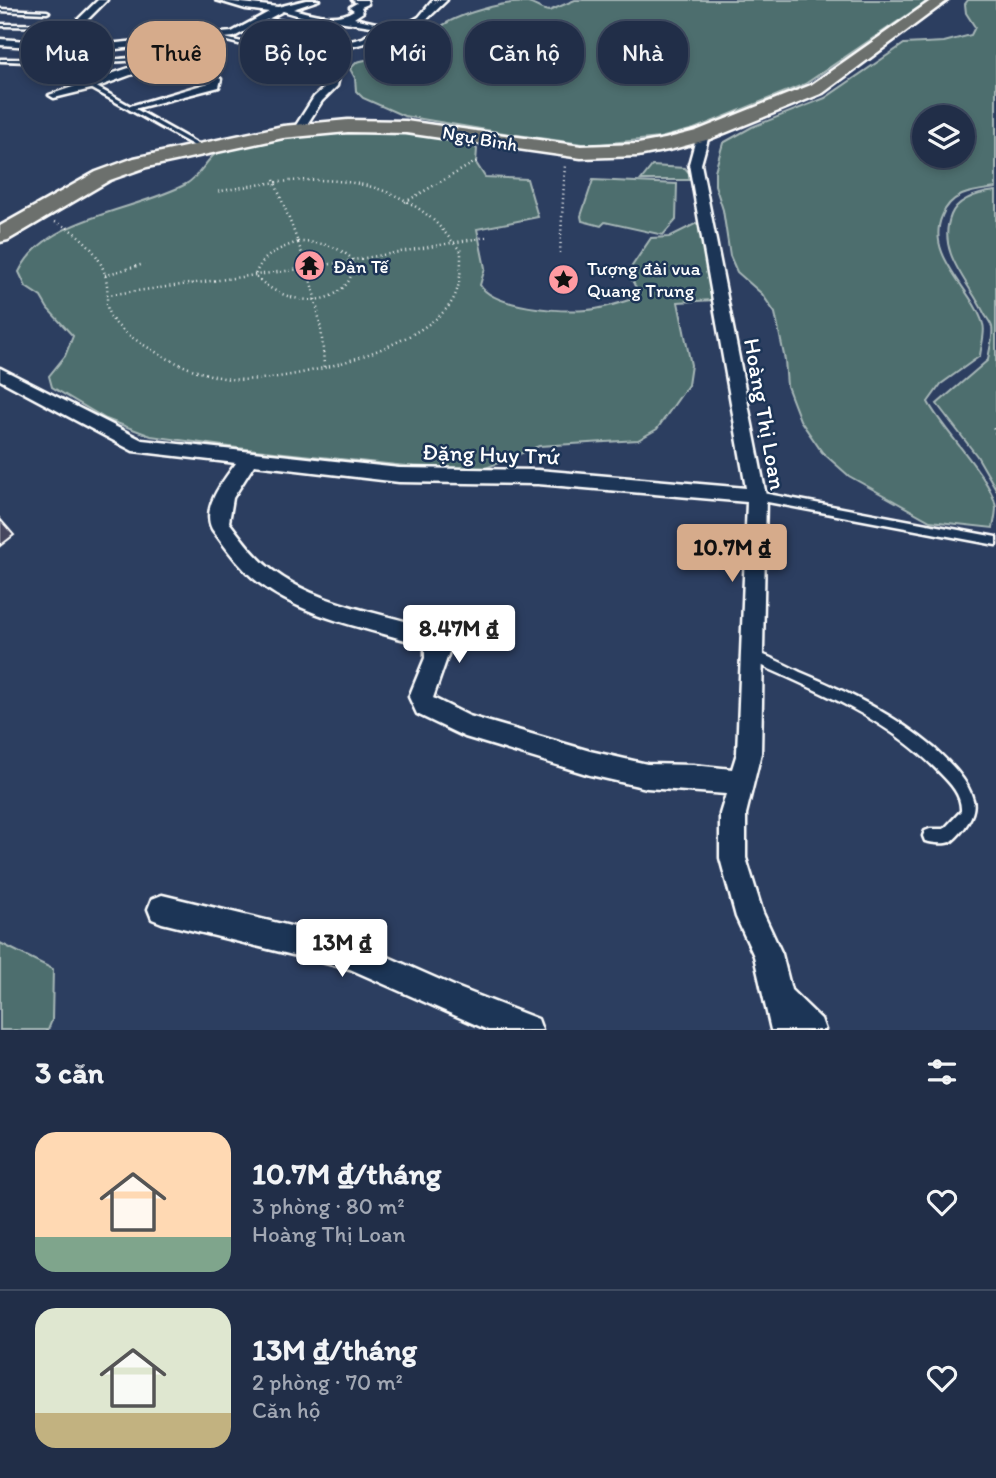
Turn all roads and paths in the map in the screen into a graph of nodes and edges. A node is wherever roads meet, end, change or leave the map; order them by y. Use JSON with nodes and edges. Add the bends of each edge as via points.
{"nodes":[{"id":1,"x":103,"y":0,"type":"edge"},
{"id":2,"x":220,"y":0,"type":"edge"},
{"id":3,"x":315,"y":0,"type":"edge"},
{"id":4,"x":422,"y":0,"type":"edge"},
{"id":5,"x":941,"y":0,"type":"edge"},
{"id":6,"x":363,"y":1,"type":"edge"},
{"id":7,"x":436,"y":1,"type":"edge"},
{"id":8,"x":281,"y":9,"type":"junction"},
{"id":9,"x":0,"y":10,"type":"edge"},
{"id":10,"x":47,"y":12,"type":"dead end"},
{"id":11,"x":264,"y":18,"type":"junction"},
{"id":12,"x":346,"y":19,"type":"junction"},
{"id":13,"x":80,"y":21,"type":"edge"},
{"id":14,"x":278,"y":21,"type":"edge"},
{"id":15,"x":421,"y":21,"type":"edge"},
{"id":16,"x":365,"y":22,"type":"edge"},
{"id":17,"x":0,"y":25,"type":"edge"},
{"id":18,"x":21,"y":25,"type":"edge"},
{"id":19,"x":230,"y":37,"type":"junction"},
{"id":20,"x":226,"y":38,"type":"edge"},
{"id":21,"x":240,"y":40,"type":"edge"},
{"id":22,"x":365,"y":40,"type":"edge"},
{"id":23,"x":0,"y":42,"type":"edge"},
{"id":24,"x":21,"y":44,"type":"edge"},
{"id":25,"x":0,"y":60,"type":"edge"},
{"id":26,"x":21,"y":62,"type":"edge"},
{"id":27,"x":127,"y":72,"type":"edge"},
{"id":28,"x":216,"y":84,"type":"edge"},
{"id":29,"x":91,"y":86,"type":"junction"},
{"id":30,"x":54,"y":95,"type":"dead end"},
{"id":31,"x":134,"y":107,"type":"junction"},
{"id":32,"x":298,"y":130,"type":"junction"},
{"id":33,"x":704,"y":135,"type":"junction"},
{"id":34,"x":202,"y":148,"type":"junction"},
{"id":35,"x":568,"y":151,"type":"junction"},
{"id":36,"x":479,"y":160,"type":"dead end"},
{"id":37,"x":274,"y":180,"type":"junction"},
{"id":38,"x":216,"y":192,"type":"dead end"},
{"id":39,"x":405,"y":202,"type":"junction"},
{"id":40,"x":32,"y":216,"type":"junction"},
{"id":41,"x":0,"y":235,"type":"edge"},
{"id":42,"x":485,"y":237,"type":"dead end"},
{"id":43,"x":298,"y":242,"type":"junction"},
{"id":44,"x":454,"y":243,"type":"junction"},
{"id":45,"x":560,"y":253,"type":"dead end"},
{"id":46,"x":353,"y":260,"type":"junction"},
{"id":47,"x":144,"y":264,"type":"dead end"},
{"id":48,"x":308,"y":268,"type":"junction"},
{"id":49,"x":104,"y":275,"type":"junction"},
{"id":50,"x":255,"y":275,"type":"junction"},
{"id":51,"x":107,"y":295,"type":"junction"},
{"id":52,"x":317,"y":299,"type":"junction"},
{"id":53,"x":324,"y":370,"type":"junction"},
{"id":54,"x":0,"y":373,"type":"edge"},
{"id":55,"x":996,"y":426,"type":"edge"},
{"id":56,"x":996,"y":435,"type":"edge"},
{"id":57,"x":250,"y":458,"type":"junction"},
{"id":58,"x":757,"y":496,"type":"junction"},
{"id":59,"x":996,"y":541,"type":"edge"},
{"id":60,"x":751,"y":655,"type":"junction"},
{"id":61,"x":741,"y":783,"type":"junction"},
{"id":62,"x":930,"y":836,"type":"dead end"},
{"id":63,"x":162,"y":909,"type":"dead end"},
{"id":64,"x":778,"y":998,"type":"junction"},
{"id":65,"x":527,"y":1030,"type":"edge"},
{"id":66,"x":786,"y":1030,"type":"edge"},
{"id":67,"x":810,"y":1030,"type":"edge"}],
"edges":[{"from":1,"to":13,"type":"street"},
{"from":2,"to":8,"type":"street"},
{"from":3,"to":8,"type":"street"},
{"from":4,"to":7,"type":"street"},
{"from":5,"to":33,"type":"highway","name":"Ngự Bình","via":[[817,89]]},
{"from":6,"to":12,"type":"street","via":[[354,7],[360,10]]},
{"from":7,"to":15,"type":"street"},
{"from":8,"to":11,"type":"street"},
{"from":8,"to":12,"type":"street","via":[[321,19]]},
{"from":9,"to":10,"type":"lane"},
{"from":11,"to":14,"type":"lane"},
{"from":11,"to":19,"type":"street"},
{"from":12,"to":16,"type":"street"},
{"from":17,"to":18,"type":"lane"},
{"from":19,"to":20,"type":"street"},
{"from":19,"to":21,"type":"lane"},
{"from":22,"to":32,"type":"street","via":[[330,49],[337,64],[332,86]]},
{"from":23,"to":24,"type":"street"},
{"from":25,"to":26,"type":"lane"},
{"from":27,"to":29,"type":"street"},
{"from":28,"to":31,"type":"street"},
{"from":29,"to":30,"type":"street"},
{"from":29,"to":31,"type":"lane"},
{"from":31,"to":34,"type":"lane"},
{"from":32,"to":34,"type":"highway","name":"Ngự Bình"},
{"from":32,"to":35,"type":"highway","name":"Ngự Bình","via":[[406,127]]},
{"from":33,"to":35,"type":"highway","name":"Ngự Bình","via":[[638,150]]},
{"from":33,"to":58,"type":"street","name":"Hoàng Thị Loan","via":[[695,164]]},
{"from":34,"to":40,"type":"highway","name":"Ngự Bình","via":[[103,176]]},
{"from":35,"to":45,"type":"path"},
{"from":36,"to":39,"type":"path"},
{"from":37,"to":38,"type":"path"},
{"from":37,"to":39,"type":"path","via":[[337,180],[376,188]]},
{"from":37,"to":43,"type":"path"},
{"from":39,"to":44,"type":"path","via":[[435,221]]},
{"from":40,"to":41,"type":"highway","name":"Ngự Bình"},
{"from":40,"to":49,"type":"path","via":[[66,226],[93,250]]},
{"from":42,"to":44,"type":"path"},
{"from":43,"to":46,"type":"path","via":[[327,244]]},
{"from":43,"to":48,"type":"path"},
{"from":43,"to":50,"type":"path","via":[[266,255]]},
{"from":44,"to":46,"type":"path"},
{"from":44,"to":53,"type":"path","via":[[461,251],[461,284],[449,309],[400,338]]},
{"from":46,"to":48,"type":"path"},
{"from":46,"to":52,"type":"path","via":[[349,281]]},
{"from":47,"to":49,"type":"path"},
{"from":48,"to":50,"type":"path"},
{"from":48,"to":52,"type":"path"},
{"from":49,"to":51,"type":"path"},
{"from":50,"to":51,"type":"path"},
{"from":50,"to":52,"type":"path","via":[[258,282],[284,295]]},
{"from":51,"to":53,"type":"path","via":[[111,318],[124,330],[144,345],[206,375],[262,382]]},
{"from":52,"to":53,"type":"path"},
{"from":54,"to":57,"type":"street","name":"Đặng Huy Trứ","via":[[139,446]]},
{"from":55,"to":56,"type":"path"},
{"from":57,"to":58,"type":"street","name":"Đặng Huy Trứ","via":[[399,475],[538,477]]},
{"from":57,"to":61,"type":"street","via":[[224,498],[219,524],[274,583],[329,608],[432,639],[438,645],[438,657],[423,688],[425,706],[465,726],[590,763],[647,776]]},
{"from":58,"to":59,"type":"lane","name":"Đặng Huy Trứ"},
{"from":58,"to":60,"type":"street","name":"Hoàng Thị Loan"},
{"from":60,"to":61,"type":"street","name":"Hoàng Thị Loan","via":[[749,753]]},
{"from":60,"to":62,"type":"lane","via":[[879,714],[939,761],[959,784],[968,811],[947,836]]},
{"from":61,"to":64,"type":"street","name":"Hoàng Thị Loan","via":[[733,814],[733,858],[750,917],[768,954]]},
{"from":63,"to":65,"type":"street","via":[[352,956]]},
{"from":64,"to":66,"type":"street","name":"Hoàng Thị Loan"},
{"from":64,"to":67,"type":"street"}]}
